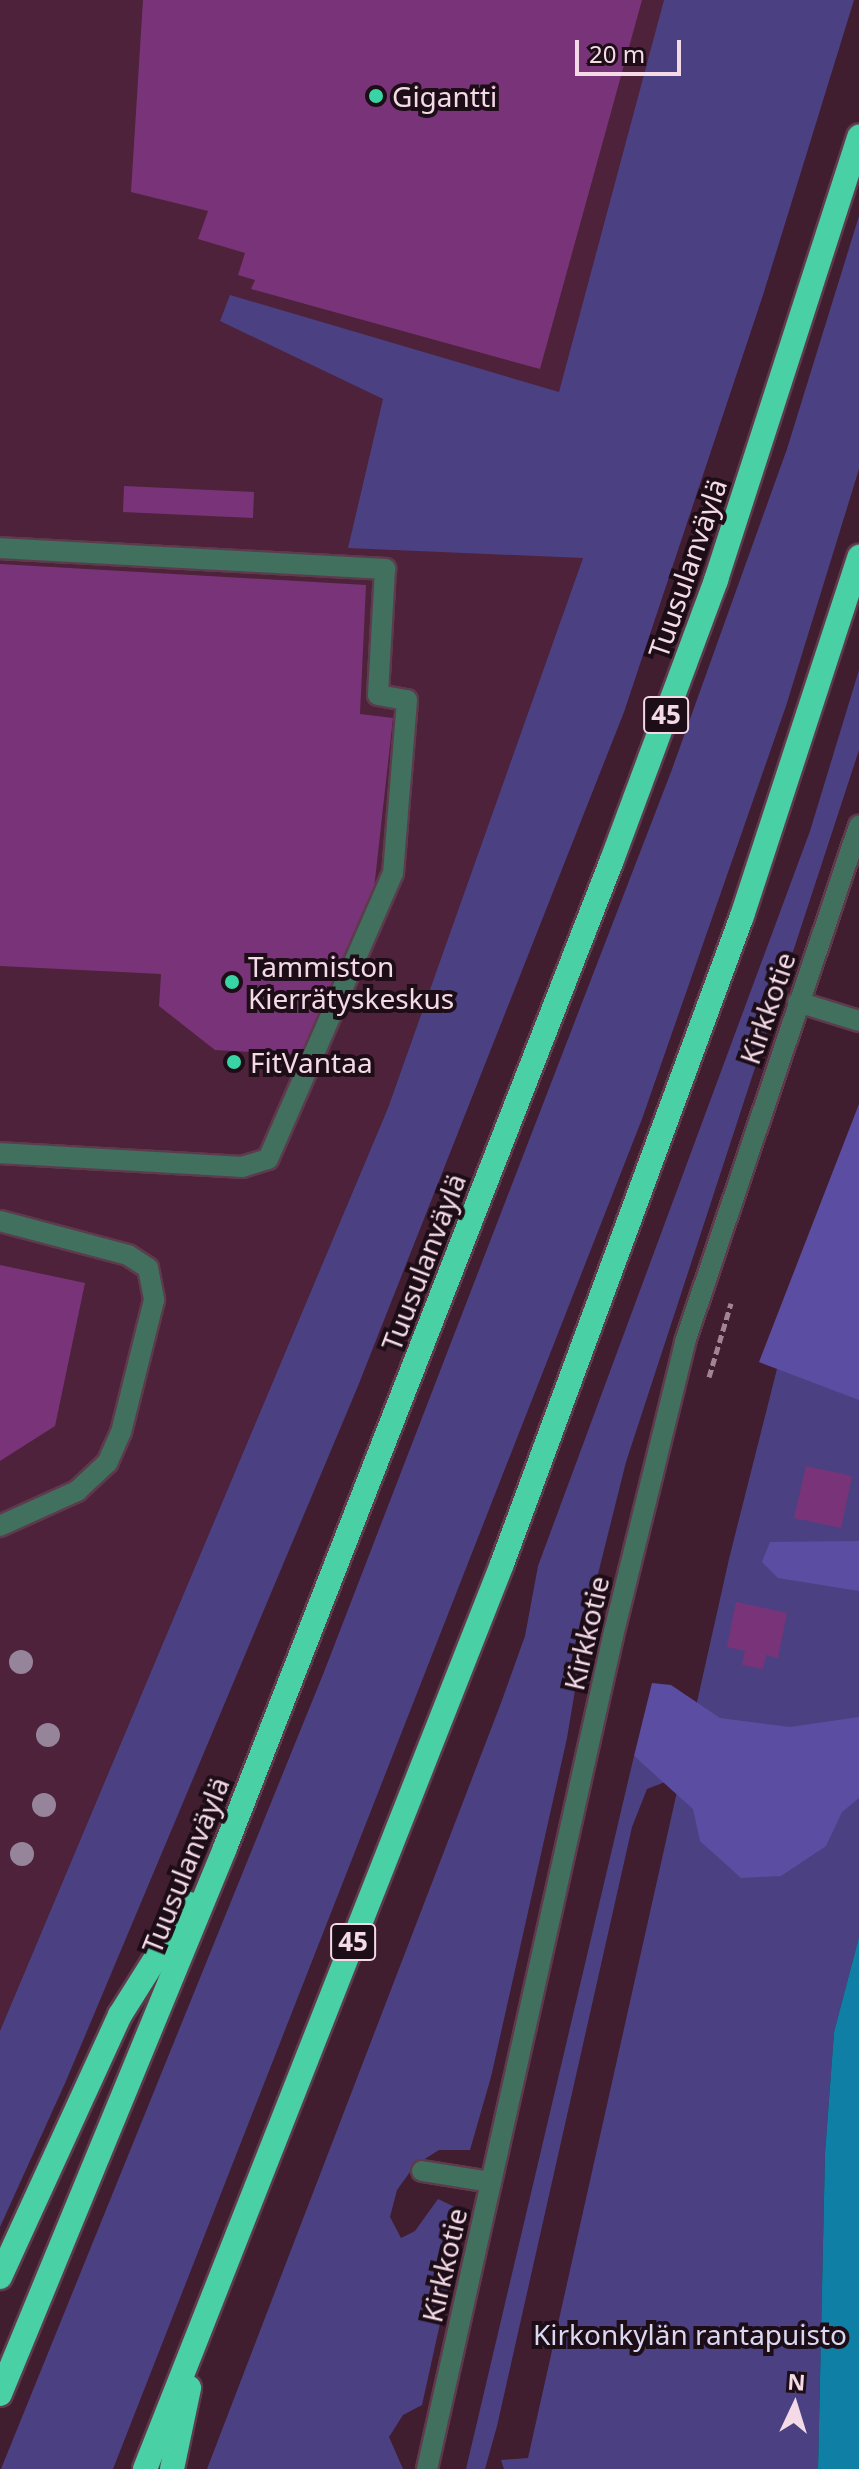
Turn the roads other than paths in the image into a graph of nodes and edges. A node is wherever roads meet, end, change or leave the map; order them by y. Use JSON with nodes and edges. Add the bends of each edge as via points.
{"nodes":[{"id":1,"x":859,"y":137,"type":"edge"},
{"id":2,"x":0,"y":548,"type":"edge"},
{"id":3,"x":859,"y":557,"type":"edge"},
{"id":4,"x":859,"y":826,"type":"edge"},
{"id":5,"x":798,"y":1002,"type":"junction"},
{"id":6,"x":859,"y":1021,"type":"edge"},
{"id":7,"x":0,"y":1153,"type":"edge"},
{"id":8,"x":0,"y":1221,"type":"edge"},
{"id":9,"x":0,"y":1526,"type":"edge"},
{"id":10,"x":225,"y":1848,"type":"junction"},
{"id":11,"x":422,"y":2171,"type":"dead end"},
{"id":12,"x":491,"y":2182,"type":"junction"},
{"id":13,"x":0,"y":2277,"type":"edge"},
{"id":14,"x":204,"y":2319,"type":"junction"},
{"id":15,"x":0,"y":2394,"type":"edge"},
{"id":16,"x":145,"y":2469,"type":"edge"},
{"id":17,"x":172,"y":2469,"type":"edge"},
{"id":18,"x":427,"y":2469,"type":"edge"}],
"edges":[{"from":1,"to":10,"type":"highway","name":"Tuusulanväylä","number":"45","via":[[716,580],[656,742]]},
{"from":2,"to":7,"type":"street","via":[[385,569],[378,695],[407,700],[393,873],[268,1159],[242,1167]]},
{"from":3,"to":14,"type":"highway","number":"45","via":[[742,916],[508,1550]]},
{"from":4,"to":5,"type":"street","name":"Kirkkotie"},
{"from":5,"to":6,"type":"street"},
{"from":5,"to":12,"type":"street","name":"Kirkkotie","via":[[685,1342]]},
{"from":8,"to":9,"type":"street","via":[[128,1255],[148,1268],[154,1300],[121,1432],[107,1463],[77,1491]]},
{"from":10,"to":13,"type":"highway","via":[[120,2015]]},
{"from":10,"to":15,"type":"highway","name":"Tuusulanväylä","number":"45"},
{"from":11,"to":12,"type":"street"},
{"from":12,"to":18,"type":"street","name":"Kirkkotie"},
{"from":14,"to":16,"type":"highway","number":"45"},
{"from":14,"to":17,"type":"highway"}]}
